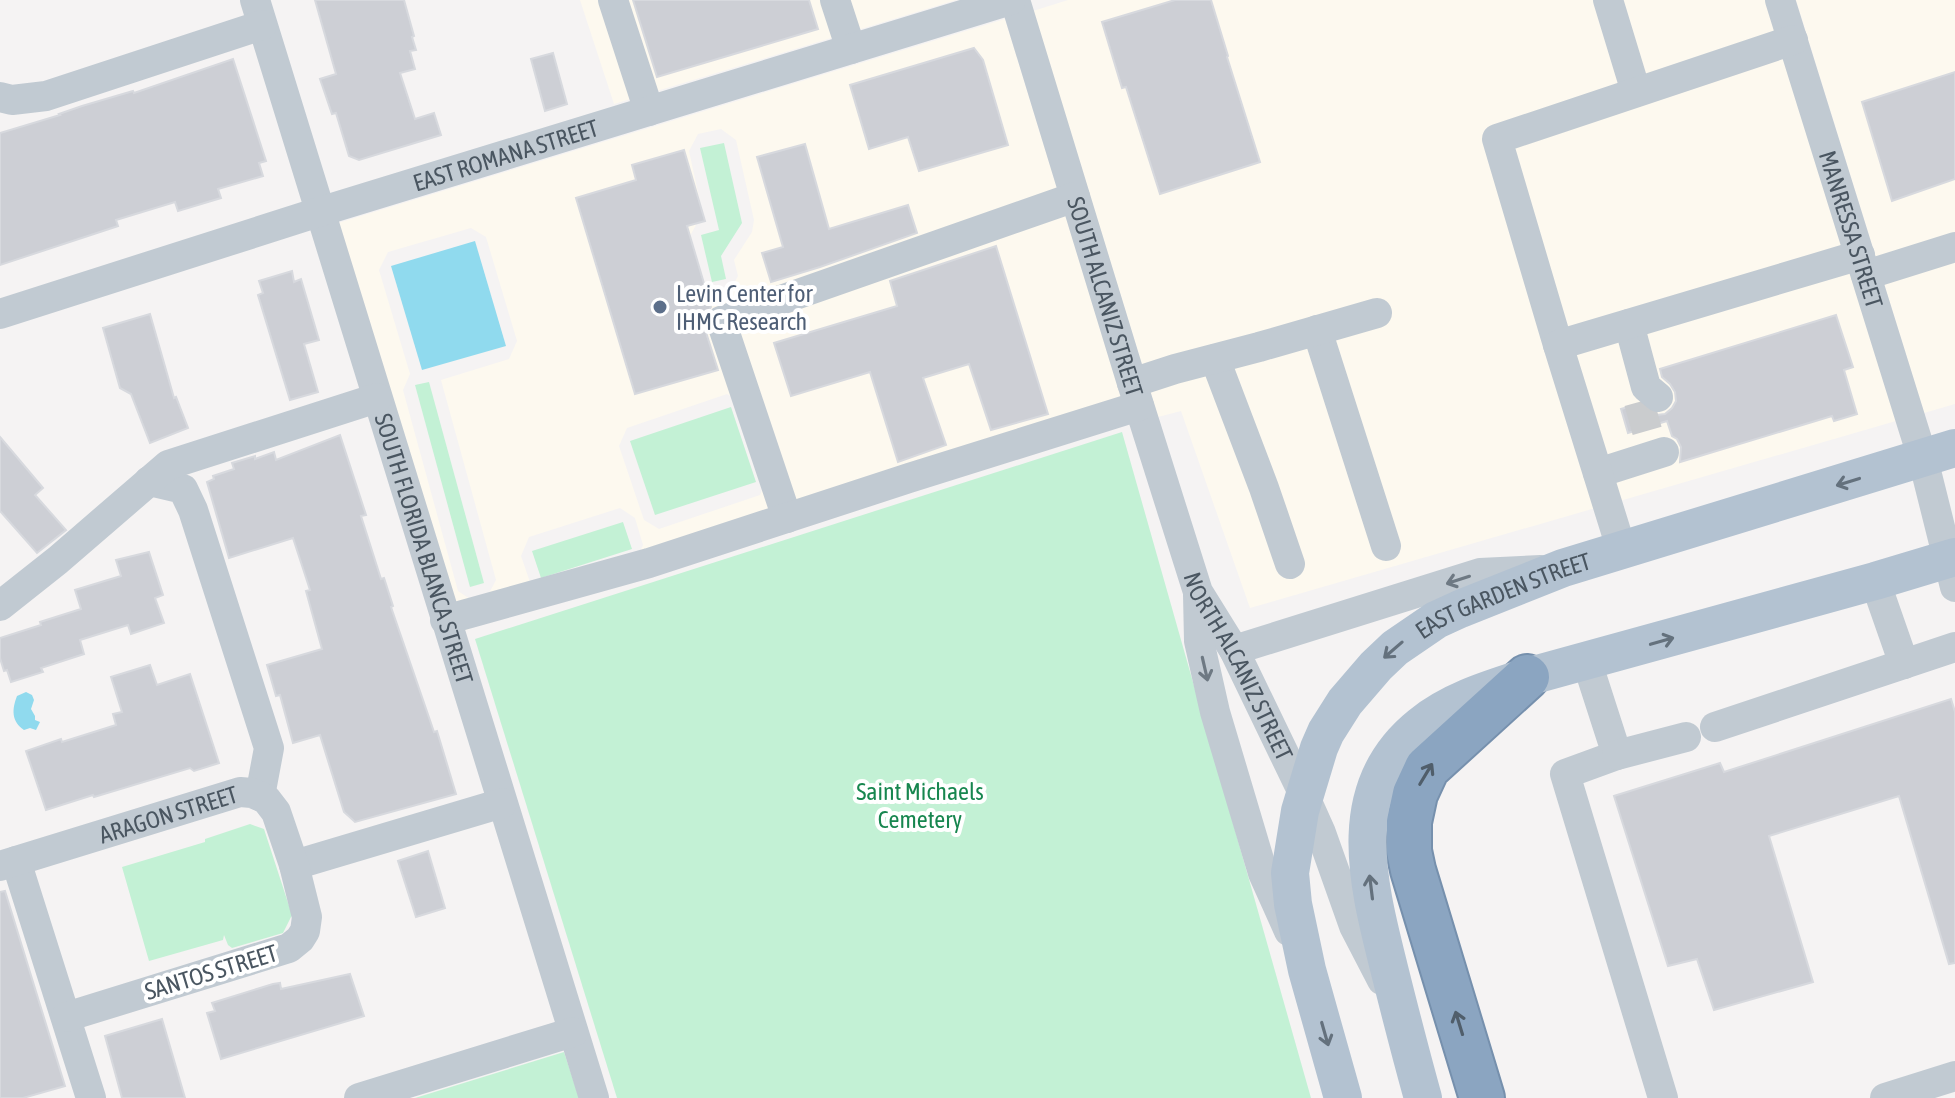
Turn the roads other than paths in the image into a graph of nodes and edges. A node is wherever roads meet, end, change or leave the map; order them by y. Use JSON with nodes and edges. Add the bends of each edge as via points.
{"nodes":[{"id":1,"x":613,"y":0,"type":"edge"},
{"id":2,"x":835,"y":0,"type":"edge"},
{"id":3,"x":1013,"y":0,"type":"edge"},
{"id":4,"x":1608,"y":0,"type":"edge"},
{"id":5,"x":1780,"y":0,"type":"edge"},
{"id":6,"x":258,"y":13,"type":"edge"},
{"id":7,"x":1793,"y":40,"type":"junction"},
{"id":8,"x":851,"y":49,"type":"junction"},
{"id":9,"x":1636,"y":92,"type":"junction"},
{"id":10,"x":0,"y":97,"type":"edge"},
{"id":11,"x":649,"y":111,"type":"junction"},
{"id":12,"x":1075,"y":197,"type":"junction"},
{"id":13,"x":319,"y":212,"type":"junction"},
{"id":14,"x":1955,"y":247,"type":"edge"},
{"id":15,"x":1863,"y":265,"type":"junction"},
{"id":16,"x":1377,"y":313,"type":"dead end"},
{"id":17,"x":0,"y":314,"type":"edge"},
{"id":18,"x":1629,"y":324,"type":"junction"},
{"id":19,"x":1317,"y":330,"type":"junction"},
{"id":20,"x":1558,"y":345,"type":"junction"},
{"id":21,"x":1215,"y":359,"type":"junction"},
{"id":22,"x":1136,"y":395,"type":"junction"},
{"id":23,"x":1648,"y":395,"type":"tunnel mouth"},
{"id":24,"x":377,"y":398,"type":"junction"},
{"id":25,"x":1660,"y":437,"type":"dead end"},
{"id":26,"x":1939,"y":454,"type":"edge"},
{"id":27,"x":1598,"y":473,"type":"junction"},
{"id":28,"x":149,"y":481,"type":"junction"},
{"id":29,"x":787,"y":518,"type":"junction"},
{"id":30,"x":1386,"y":546,"type":"dead end"},
{"id":31,"x":1622,"y":551,"type":"junction"},
{"id":32,"x":1290,"y":564,"type":"dead end"},
{"id":33,"x":1563,"y":568,"type":"junction"},
{"id":34,"x":1953,"y":568,"type":"edge"},
{"id":35,"x":1875,"y":581,"type":"junction"},
{"id":36,"x":1198,"y":592,"type":"junction"},
{"id":37,"x":0,"y":606,"type":"edge"},
{"id":38,"x":445,"y":620,"type":"junction"},
{"id":39,"x":1955,"y":647,"type":"edge"},
{"id":40,"x":1234,"y":650,"type":"junction"},
{"id":41,"x":1587,"y":662,"type":"junction"},
{"id":42,"x":1904,"y":664,"type":"junction"},
{"id":43,"x":1527,"y":677,"type":"junction"},
{"id":44,"x":1715,"y":727,"type":"dead end"},
{"id":45,"x":1686,"y":737,"type":"dead end"},
{"id":46,"x":1617,"y":755,"type":"junction"},
{"id":47,"x":1304,"y":795,"type":"junction"},
{"id":48,"x":260,"y":796,"type":"junction"},
{"id":49,"x":502,"y":803,"type":"junction"},
{"id":50,"x":8,"y":863,"type":"edge"},
{"id":51,"x":294,"y":865,"type":"junction"},
{"id":52,"x":1307,"y":970,"type":"junction"},
{"id":53,"x":66,"y":1017,"type":"junction"},
{"id":54,"x":1401,"y":1018,"type":"junction"},
{"id":55,"x":573,"y":1032,"type":"junction"},
{"id":56,"x":1955,"y":1076,"type":"edge"},
{"id":57,"x":91,"y":1098,"type":"edge"},
{"id":58,"x":359,"y":1098,"type":"edge"},
{"id":59,"x":594,"y":1098,"type":"edge"},
{"id":60,"x":1343,"y":1098,"type":"edge"},
{"id":61,"x":1423,"y":1098,"type":"edge"},
{"id":62,"x":1482,"y":1098,"type":"edge"},
{"id":63,"x":1663,"y":1098,"type":"edge"},
{"id":64,"x":1885,"y":1098,"type":"edge"}],
"edges":[{"from":1,"to":11,"type":"street"},
{"from":2,"to":8,"type":"street"},
{"from":3,"to":8,"type":"street","name":"EAST ROMANA STREET"},
{"from":3,"to":12,"type":"street","name":"SOUTH ALCANIZ STREET"},
{"from":4,"to":9,"type":"street"},
{"from":5,"to":7,"type":"street","name":"MANRESSA STREET"},
{"from":6,"to":10,"type":"street","via":[[46,96]]},
{"from":6,"to":13,"type":"street","name":"SOUTH FLORIDA BLANCA STREET"},
{"from":7,"to":9,"type":"street"},
{"from":7,"to":15,"type":"street","name":"MANRESSA STREET"},
{"from":8,"to":11,"type":"street","name":"EAST ROMANA STREET"},
{"from":9,"to":20,"type":"street","via":[[1497,139]]},
{"from":11,"to":13,"type":"street","name":"EAST ROMANA STREET"},
{"from":12,"to":22,"type":"street","name":"SOUTH ALCANIZ STREET"},
{"from":12,"to":29,"type":"street","via":[[721,321]]},
{"from":13,"to":17,"type":"street","name":"EAST ROMANA STREET"},
{"from":13,"to":24,"type":"street","name":"SOUTH FLORIDA BLANCA STREET"},
{"from":14,"to":15,"type":"street"},
{"from":15,"to":18,"type":"street"},
{"from":15,"to":26,"type":"street","name":"MANRESSA STREET"},
{"from":16,"to":19,"type":"street"},
{"from":18,"to":20,"type":"street"},
{"from":18,"to":23,"type":"street"},
{"from":19,"to":21,"type":"street"},
{"from":19,"to":30,"type":"street"},
{"from":20,"to":27,"type":"street"},
{"from":21,"to":22,"type":"street"},
{"from":21,"to":32,"type":"street"},
{"from":22,"to":29,"type":"street"},
{"from":22,"to":36,"type":"street","name":"SOUTH ALCANIZ STREET"},
{"from":24,"to":28,"type":"street","via":[[168,465]]},
{"from":24,"to":38,"type":"street","name":"SOUTH FLORIDA BLANCA STREET"},
{"from":25,"to":27,"type":"street"},
{"from":26,"to":31,"type":"main road","name":"EAST GARDEN STREET","one_way":true},
{"from":26,"to":34,"type":"street","name":"MANRESSA STREET"},
{"from":27,"to":31,"type":"street"},
{"from":28,"to":37,"type":"street"},
{"from":28,"to":48,"type":"street","via":[[183,489],[193,510],[269,748]]},
{"from":29,"to":38,"type":"street"},
{"from":31,"to":33,"type":"main road","name":"EAST GARDEN STREET"},
{"from":33,"to":40,"type":"street","one_way":true,"via":[[1480,573]]},
{"from":33,"to":47,"type":"main road","name":"EAST GARDEN STREET","one_way":true,"via":[[1436,620],[1395,648],[1333,720]]},
{"from":34,"to":35,"type":"main road"},
{"from":41,"to":35,"type":"main road","one_way":true},
{"from":35,"to":42,"type":"street"},
{"from":36,"to":40,"type":"street","name":"NORTH ALCANIZ STREET"},
{"from":36,"to":52,"type":"street","name":"NORTH ALCANIZ STREET","one_way":true,"via":[[1199,641],[1219,727],[1263,873]]},
{"from":38,"to":49,"type":"street","name":"SOUTH FLORIDA BLANCA STREET"},
{"from":39,"to":42,"type":"street"},
{"from":40,"to":47,"type":"street","name":"NORTH ALCANIZ STREET"},
{"from":41,"to":43,"type":"main road"},
{"from":41,"to":46,"type":"street"},
{"from":42,"to":44,"type":"street"},
{"from":54,"to":43,"type":"main road","one_way":true,"via":[[1373,905],[1367,851],[1368,817],[1378,784],[1392,757],[1421,725],[1466,698]]},
{"from":62,"to":43,"type":"highway","one_way":true,"via":[[1413,870],[1409,822],[1427,768]]},
{"from":45,"to":46,"type":"street"},
{"from":46,"to":63,"type":"street","via":[[1565,774]]},
{"from":47,"to":52,"type":"main road","name":"EAST GARDEN STREET","via":[[1290,873]]},
{"from":47,"to":54,"type":"street","name":"NORTH ALCANIZ STREET","via":[[1354,926]]},
{"from":48,"to":50,"type":"street","name":"ARAGON STREET","via":[[240,792]]},
{"from":48,"to":51,"type":"street","name":"ARAGON STREET","via":[[276,812]]},
{"from":49,"to":51,"type":"street"},
{"from":49,"to":55,"type":"street","name":"SOUTH FLORIDA BLANCA STREET"},
{"from":50,"to":53,"type":"street"},
{"from":51,"to":53,"type":"street","name":"SANTOS STREET","via":[[307,917],[305,931],[289,948]]},
{"from":52,"to":60,"type":"main road","name":"NORTH ALCANIZ STREET","one_way":true},
{"from":53,"to":57,"type":"street"},
{"from":54,"to":61,"type":"main road","name":"NORTH ALCANIZ STREET"},
{"from":55,"to":58,"type":"street"},
{"from":55,"to":59,"type":"street","name":"SOUTH FLORIDA BLANCA STREET"},
{"from":56,"to":64,"type":"street"}]}
